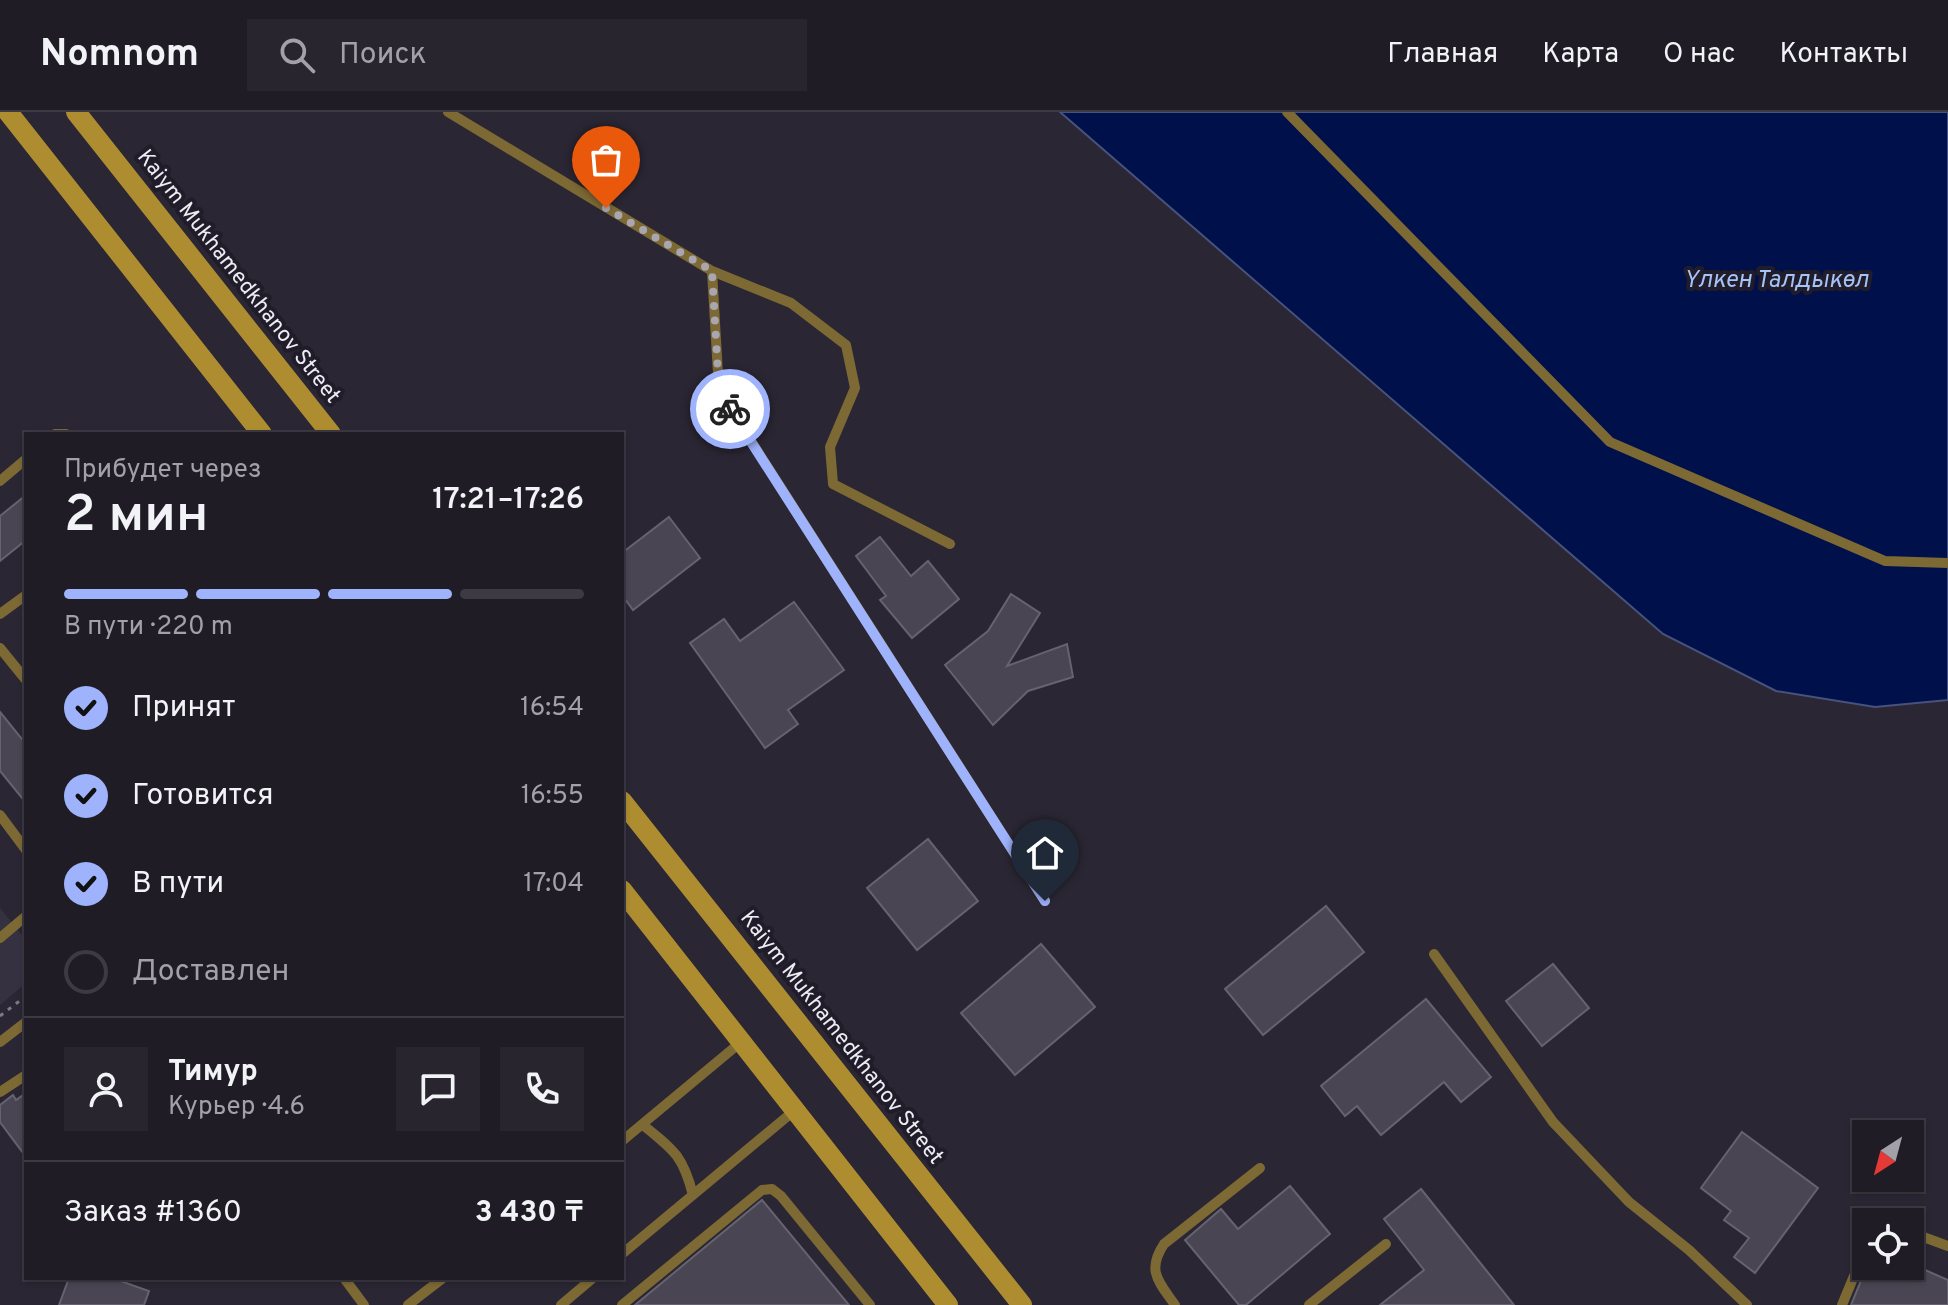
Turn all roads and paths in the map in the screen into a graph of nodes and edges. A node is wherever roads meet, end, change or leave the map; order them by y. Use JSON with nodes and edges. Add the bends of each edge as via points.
{"nodes":[{"id":1,"x":8,"y":112,"type":"edge"},
{"id":2,"x":76,"y":112,"type":"edge"},
{"id":3,"x":448,"y":112,"type":"edge"},
{"id":4,"x":1287,"y":112,"type":"edge"},
{"id":5,"x":712,"y":271,"type":"junction"},
{"id":6,"x":260,"y":432,"type":"edge"},
{"id":7,"x":329,"y":432,"type":"edge"},
{"id":8,"x":24,"y":461,"type":"edge"},
{"id":9,"x":0,"y":481,"type":"edge"},
{"id":10,"x":950,"y":544,"type":"dead end"},
{"id":11,"x":1948,"y":563,"type":"edge"},
{"id":12,"x":24,"y":596,"type":"edge"},
{"id":13,"x":0,"y":614,"type":"edge"},
{"id":14,"x":0,"y":648,"type":"edge"},
{"id":15,"x":24,"y":678,"type":"edge"},
{"id":16,"x":624,"y":804,"type":"edge"},
{"id":17,"x":0,"y":815,"type":"edge"},
{"id":18,"x":24,"y":847,"type":"edge"},
{"id":19,"x":1045,"y":901,"type":"dead end"},
{"id":20,"x":626,"y":903,"type":"edge"},
{"id":21,"x":24,"y":918,"type":"edge"},
{"id":22,"x":0,"y":938,"type":"edge"},
{"id":23,"x":1434,"y":954,"type":"dead end"},
{"id":24,"x":24,"y":998,"type":"edge"},
{"id":25,"x":0,"y":1016,"type":"edge"},
{"id":26,"x":24,"y":1024,"type":"edge"},
{"id":27,"x":0,"y":1042,"type":"edge"},
{"id":28,"x":741,"y":1042,"type":"junction"},
{"id":29,"x":24,"y":1076,"type":"edge"},
{"id":30,"x":0,"y":1092,"type":"edge"},
{"id":31,"x":795,"y":1110,"type":"junction"},
{"id":32,"x":643,"y":1125,"type":"junction"},
{"id":33,"x":624,"y":1139,"type":"edge"},
{"id":34,"x":1260,"y":1168,"type":"dead end"},
{"id":35,"x":693,"y":1195,"type":"junction"},
{"id":36,"x":1924,"y":1237,"type":"edge"},
{"id":37,"x":1386,"y":1244,"type":"dead end"},
{"id":38,"x":1948,"y":1246,"type":"edge"},
{"id":39,"x":624,"y":1252,"type":"edge"},
{"id":40,"x":345,"y":1280,"type":"edge"},
{"id":41,"x":440,"y":1280,"type":"edge"},
{"id":42,"x":591,"y":1280,"type":"edge"},
{"id":43,"x":1852,"y":1280,"type":"edge"},
{"id":44,"x":364,"y":1305,"type":"edge"},
{"id":45,"x":408,"y":1305,"type":"edge"},
{"id":46,"x":561,"y":1305,"type":"edge"},
{"id":47,"x":622,"y":1305,"type":"edge"},
{"id":48,"x":870,"y":1305,"type":"edge"},
{"id":49,"x":948,"y":1305,"type":"edge"},
{"id":50,"x":1022,"y":1305,"type":"edge"},
{"id":51,"x":1175,"y":1305,"type":"edge"},
{"id":52,"x":1309,"y":1305,"type":"edge"},
{"id":53,"x":1747,"y":1305,"type":"edge"},
{"id":54,"x":1842,"y":1305,"type":"edge"}],
"edges":[{"from":1,"to":6,"type":"main road"},
{"from":2,"to":7,"type":"main road","name":"Kaiym Mukhamedkhanov Street"},
{"from":3,"to":5,"type":"lane"},
{"from":4,"to":11,"type":"lane","via":[[1610,442],[1885,561]]},
{"from":5,"to":10,"type":"lane","via":[[791,303],[846,345],[855,388],[830,447],[833,484]]},
{"from":5,"to":19,"type":"lane","via":[[719,391]]},
{"from":8,"to":9,"type":"lane"},
{"from":12,"to":13,"type":"lane"},
{"from":14,"to":15,"type":"lane"},
{"from":16,"to":50,"type":"main road","name":"Kaiym Mukhamedkhanov Street"},
{"from":17,"to":18,"type":"lane"},
{"from":20,"to":28,"type":"main road"},
{"from":21,"to":22,"type":"lane"},
{"from":23,"to":53,"type":"lane","via":[[1553,1122],[1629,1202]]},
{"from":24,"to":25,"type":"path"},
{"from":26,"to":27,"type":"lane"},
{"from":28,"to":31,"type":"main road"},
{"from":28,"to":32,"type":"lane"},
{"from":29,"to":30,"type":"lane"},
{"from":31,"to":35,"type":"lane"},
{"from":31,"to":49,"type":"main road"},
{"from":32,"to":33,"type":"lane"},
{"from":32,"to":35,"type":"lane","via":[[678,1155]]},
{"from":34,"to":51,"type":"lane","via":[[1164,1244],[1155,1257],[1155,1277]]},
{"from":35,"to":39,"type":"lane"},
{"from":36,"to":38,"type":"lane"},
{"from":37,"to":52,"type":"lane"},
{"from":40,"to":44,"type":"lane"},
{"from":41,"to":45,"type":"lane"},
{"from":42,"to":46,"type":"lane"},
{"from":43,"to":54,"type":"lane"},
{"from":47,"to":48,"type":"lane","via":[[762,1190],[772,1189]]}]}
